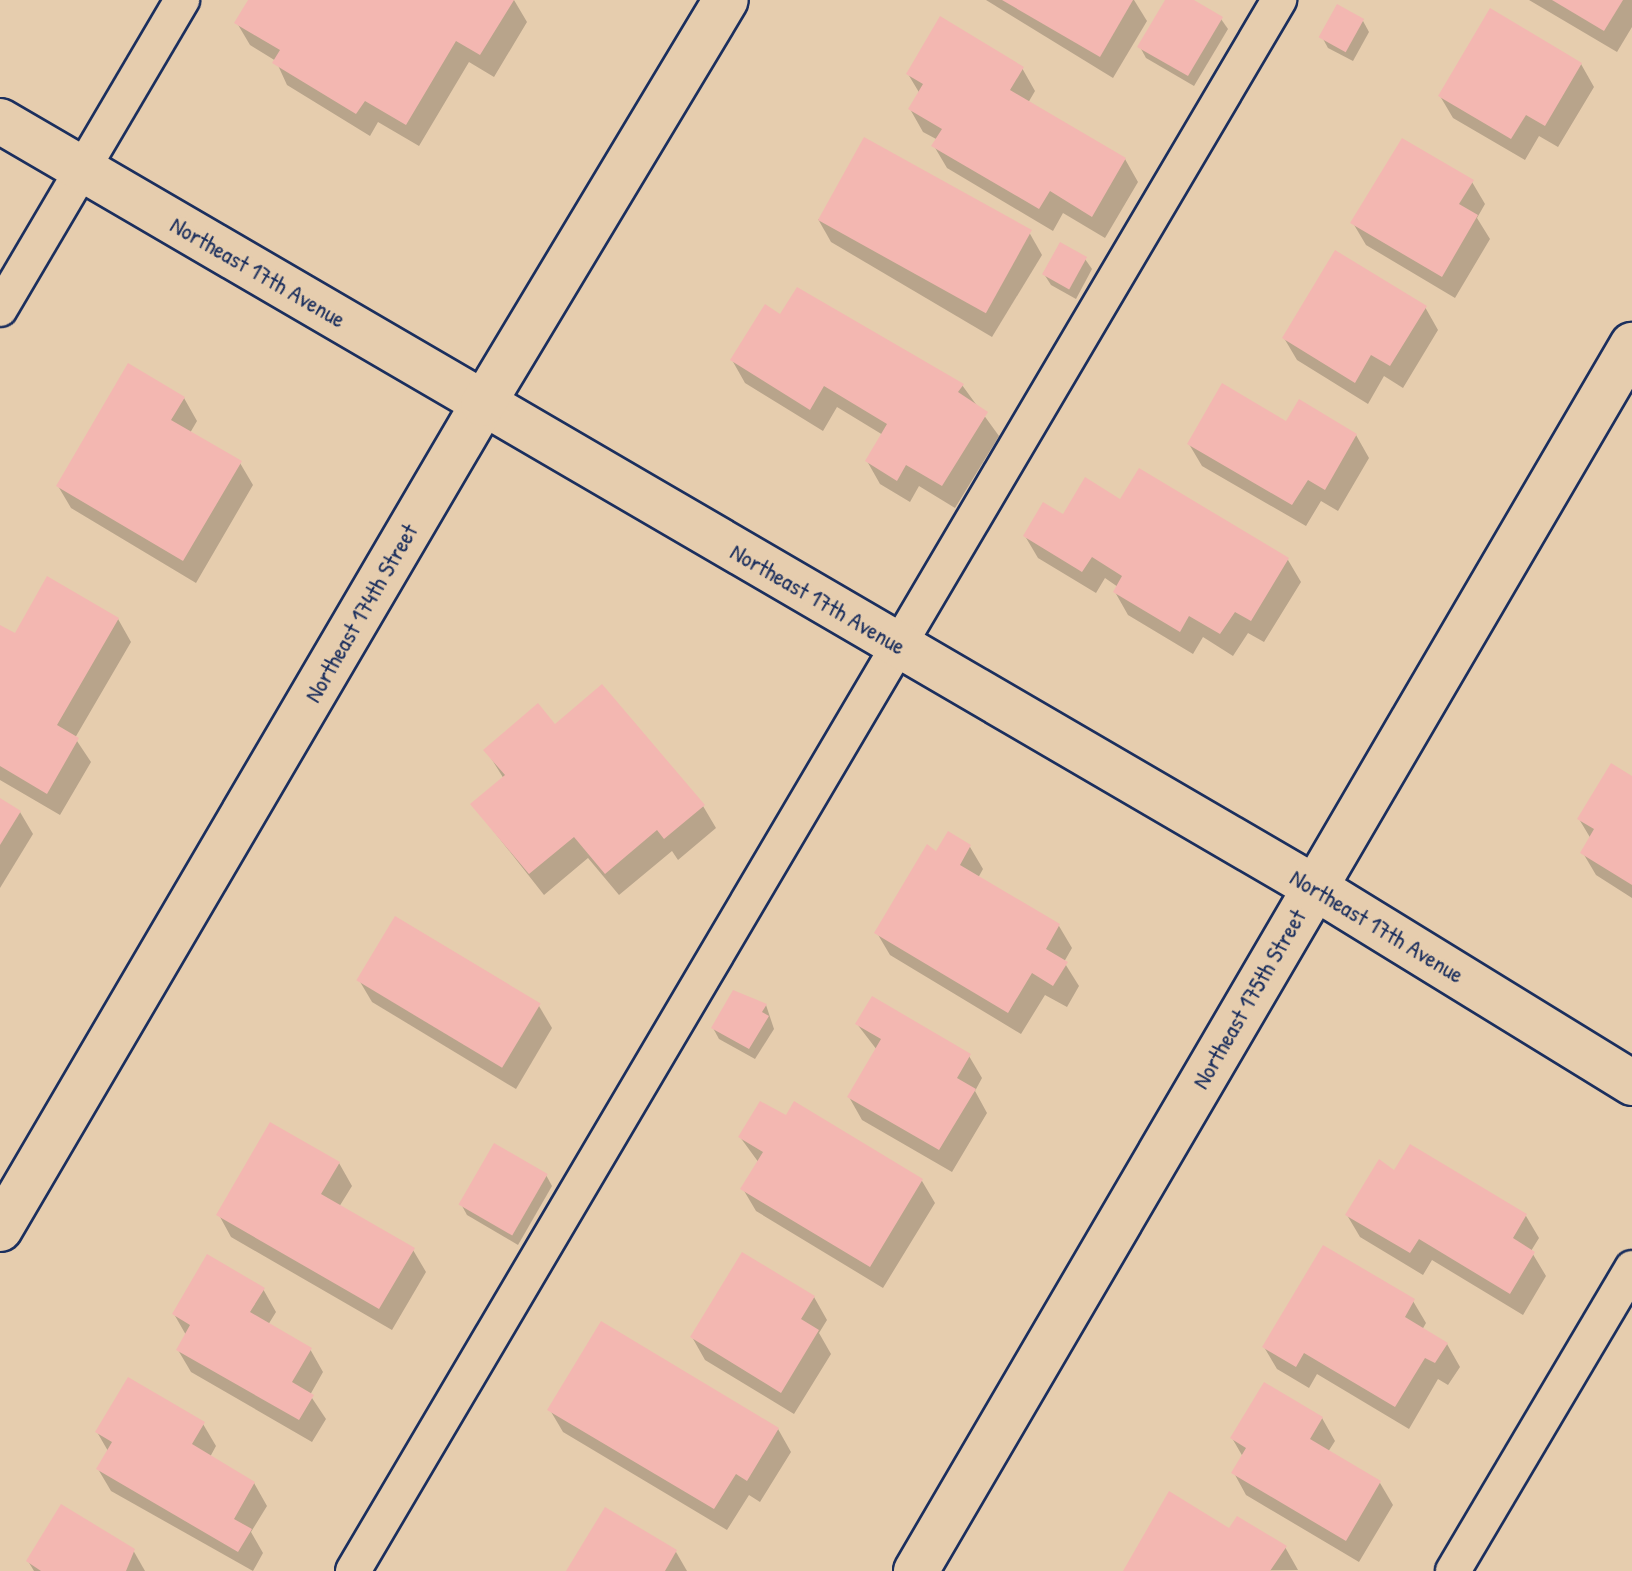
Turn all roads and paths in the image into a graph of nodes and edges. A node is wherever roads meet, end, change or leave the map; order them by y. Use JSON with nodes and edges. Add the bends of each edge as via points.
{"nodes":[{"id":1,"x":182,"y":0,"type":"edge"},
{"id":2,"x":726,"y":0,"type":"edge"},
{"id":3,"x":1279,"y":0,"type":"edge"},
{"id":4,"x":0,"y":121,"type":"edge"},
{"id":5,"x":82,"y":169,"type":"junction"},
{"id":6,"x":0,"y":309,"type":"edge"},
{"id":7,"x":1632,"y":345,"type":"edge"},
{"id":8,"x":483,"y":404,"type":"junction"},
{"id":9,"x":901,"y":647,"type":"junction"},
{"id":10,"x":1314,"y":887,"type":"junction"},
{"id":11,"x":1632,"y":1083,"type":"edge"},
{"id":12,"x":0,"y":1229,"type":"edge"},
{"id":13,"x":1632,"y":1268,"type":"edge"},
{"id":14,"x":353,"y":1571,"type":"edge"},
{"id":15,"x":916,"y":1571,"type":"edge"},
{"id":16,"x":1453,"y":1571,"type":"edge"}],
"edges":[{"from":1,"to":5,"type":"lane"},
{"from":2,"to":8,"type":"street","name":"Northeast 174th Street"},
{"from":3,"to":9,"type":"lane"},
{"from":4,"to":5,"type":"street","name":"Northeast 17th Avenue"},
{"from":5,"to":6,"type":"lane"},
{"from":5,"to":8,"type":"street","name":"Northeast 17th Avenue"},
{"from":7,"to":10,"type":"street","name":"Northeast 175th Street"},
{"from":8,"to":9,"type":"street","name":"Northeast 17th Avenue"},
{"from":8,"to":12,"type":"street","name":"Northeast 174th Street"},
{"from":9,"to":10,"type":"street","name":"Northeast 17th Avenue"},
{"from":9,"to":14,"type":"lane"},
{"from":10,"to":11,"type":"street","name":"Northeast 17th Avenue"},
{"from":10,"to":15,"type":"street","name":"Northeast 175th Street"},
{"from":13,"to":16,"type":"lane"}]}
